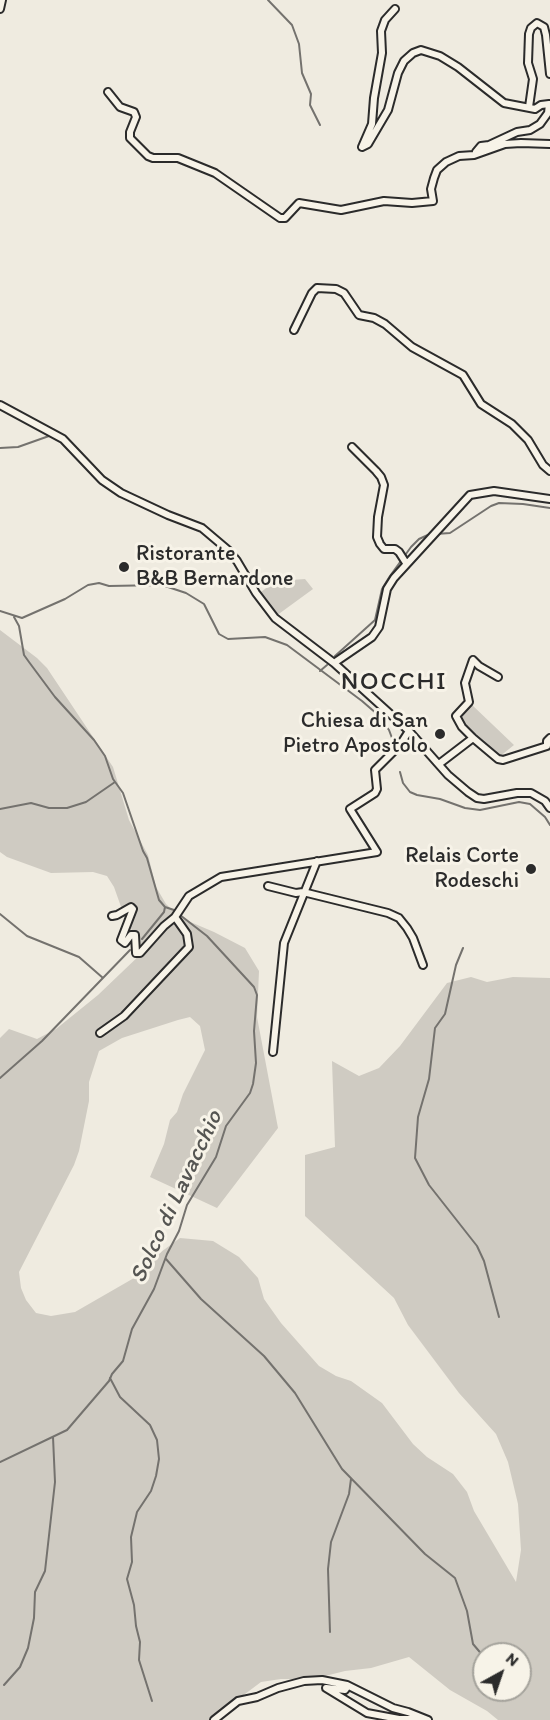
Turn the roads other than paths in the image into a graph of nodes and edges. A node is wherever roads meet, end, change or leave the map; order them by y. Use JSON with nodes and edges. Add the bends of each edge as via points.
{"nodes":[{"id":1,"x":2,"y":0,"type":"edge"},
{"id":2,"x":0,"y":9,"type":"edge"},
{"id":3,"x":395,"y":9,"type":"dead end"},
{"id":4,"x":550,"y":74,"type":"edge"},
{"id":5,"x":108,"y":92,"type":"dead end"},
{"id":6,"x":529,"y":107,"type":"junction"},
{"id":7,"x":550,"y":144,"type":"edge"},
{"id":8,"x":474,"y":155,"type":"junction"},
{"id":9,"x":294,"y":330,"type":"dead end"},
{"id":10,"x":0,"y":405,"type":"edge"},
{"id":11,"x":352,"y":447,"type":"dead end"},
{"id":12,"x":550,"y":471,"type":"edge"},
{"id":13,"x":550,"y":499,"type":"edge"},
{"id":14,"x":406,"y":563,"type":"junction"},
{"id":15,"x":334,"y":663,"type":"junction"},
{"id":16,"x":498,"y":677,"type":"dead end"},
{"id":17,"x":409,"y":731,"type":"junction"},
{"id":18,"x":473,"y":738,"type":"junction"},
{"id":19,"x":550,"y":738,"type":"edge"},
{"id":20,"x":439,"y":764,"type":"junction"},
{"id":21,"x":550,"y":808,"type":"edge"},
{"id":22,"x":317,"y":861,"type":"junction"},
{"id":23,"x":268,"y":886,"type":"dead end"},
{"id":24,"x":303,"y":892,"type":"junction"},
{"id":25,"x":112,"y":916,"type":"dead end"},
{"id":26,"x":176,"y":917,"type":"junction"},
{"id":27,"x":423,"y":965,"type":"dead end"},
{"id":28,"x":100,"y":1033,"type":"dead end"},
{"id":29,"x":273,"y":1052,"type":"dead end"},
{"id":30,"x":348,"y":1686,"type":"junction"},
{"id":31,"x":214,"y":1720,"type":"edge"},
{"id":32,"x":426,"y":1720,"type":"edge"}],
"edges":[{"from":1,"to":2,"type":"street"},
{"from":3,"to":6,"type":"street","via":[[381,31],[382,53],[372,124],[364,148],[388,110],[404,61],[421,50],[458,67],[504,103]]},
{"from":4,"to":6,"type":"street","via":[[544,27],[537,22],[529,34],[528,63],[533,79]]},
{"from":5,"to":8,"type":"street","via":[[120,107],[134,112],[130,138],[148,156],[178,158],[216,173],[280,219],[299,203],[342,210],[384,201],[433,201],[431,189],[438,170],[459,156]]},
{"from":6,"to":8,"type":"street","via":[[535,110],[549,104],[540,124],[481,146]]},
{"from":7,"to":8,"type":"street","via":[[505,144]]},
{"from":9,"to":12,"type":"street","via":[[317,288],[336,288],[360,315],[385,324],[412,347],[463,375],[481,404],[512,424]]},
{"from":10,"to":15,"type":"street","via":[[63,439],[102,480],[121,493],[202,528],[228,550],[274,618]]},
{"from":11,"to":14,"type":"street","via":[[384,485],[378,518],[380,544],[384,549],[395,549]]},
{"from":13,"to":14,"type":"street","via":[[494,491],[470,495]]},
{"from":14,"to":15,"type":"street","via":[[387,589],[379,627],[372,637]]},
{"from":15,"to":17,"type":"street"},
{"from":16,"to":18,"type":"street","via":[[473,660],[465,683],[469,702],[456,716]]},
{"from":17,"to":20,"type":"street"},
{"from":17,"to":22,"type":"street","via":[[375,770],[375,793],[350,809],[377,852]]},
{"from":18,"to":19,"type":"street","via":[[503,760],[547,746]]},
{"from":18,"to":20,"type":"street"},
{"from":20,"to":21,"type":"street","via":[[477,798],[523,792],[538,796]]},
{"from":22,"to":24,"type":"street"},
{"from":22,"to":26,"type":"street","via":[[220,877],[189,896]]},
{"from":23,"to":24,"type":"street"},
{"from":24,"to":27,"type":"street","via":[[399,918],[413,938]]},
{"from":24,"to":29,"type":"street","via":[[281,954]]},
{"from":25,"to":26,"type":"street","via":[[133,909],[121,940],[125,943],[136,936],[136,953]]},
{"from":26,"to":28,"type":"street","via":[[188,934],[189,947],[124,1016]]},
{"from":30,"to":31,"type":"street","via":[[322,1680],[304,1681],[238,1701]]},
{"from":30,"to":32,"type":"street"},
{"from":30,"to":32,"type":"street","via":[[345,1690],[326,1688],[367,1713]]}]}
